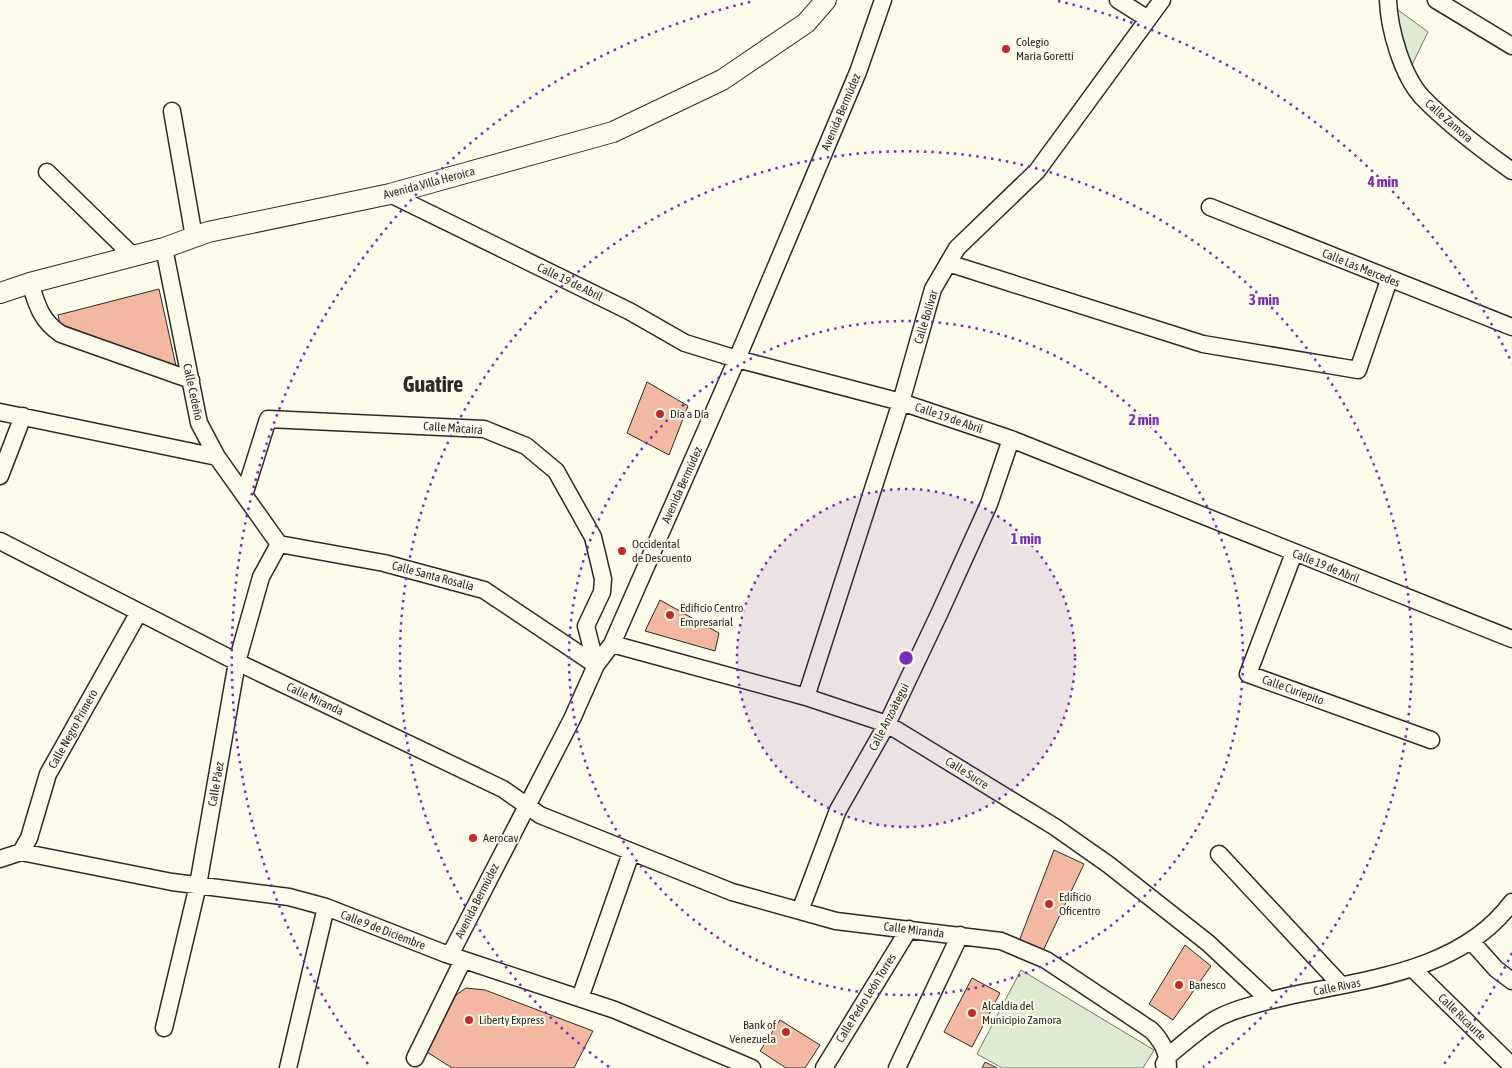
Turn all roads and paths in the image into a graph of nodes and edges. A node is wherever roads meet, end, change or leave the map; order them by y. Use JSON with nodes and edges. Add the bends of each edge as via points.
{"nodes":[{"id":1,"x":826,"y":0,"type":"edge"},
{"id":2,"x":884,"y":0,"type":"edge"},
{"id":3,"x":1118,"y":0,"type":"edge"},
{"id":4,"x":1388,"y":0,"type":"edge"},
{"id":5,"x":1436,"y":0,"type":"edge"},
{"id":6,"x":1156,"y":9,"type":"edge"},
{"id":7,"x":1512,"y":46,"type":"edge"},
{"id":8,"x":172,"y":111,"type":"dead end"},
{"id":9,"x":1512,"y":171,"type":"edge"},
{"id":10,"x":47,"y":172,"type":"dead end"},
{"id":11,"x":390,"y":194,"type":"junction"},
{"id":12,"x":1210,"y":207,"type":"dead end"},
{"id":13,"x":194,"y":237,"type":"junction"},
{"id":14,"x":164,"y":248,"type":"junction"},
{"id":15,"x":132,"y":256,"type":"junction"},
{"id":16,"x":948,"y":263,"type":"junction"},
{"id":17,"x":1389,"y":280,"type":"junction"},
{"id":18,"x":30,"y":283,"type":"junction"},
{"id":19,"x":0,"y":293,"type":"edge"},
{"id":20,"x":1512,"y":327,"type":"edge"},
{"id":21,"x":737,"y":359,"type":"junction"},
{"id":22,"x":191,"y":380,"type":"junction"},
{"id":23,"x":901,"y":402,"type":"junction"},
{"id":24,"x":0,"y":412,"type":"edge"},
{"id":25,"x":22,"y":416,"type":"junction"},
{"id":26,"x":1011,"y":439,"type":"junction"},
{"id":27,"x":218,"y":457,"type":"junction"},
{"id":28,"x":0,"y":476,"type":"edge"},
{"id":29,"x":244,"y":495,"type":"junction"},
{"id":30,"x":0,"y":541,"type":"edge"},
{"id":31,"x":279,"y":544,"type":"junction"},
{"id":32,"x":1294,"y":553,"type":"junction"},
{"id":33,"x":139,"y":612,"type":"junction"},
{"id":34,"x":1512,"y":639,"type":"edge"},
{"id":35,"x":612,"y":644,"type":"junction"},
{"id":36,"x":237,"y":662,"type":"junction"},
{"id":37,"x":596,"y":665,"type":"junction"},
{"id":38,"x":806,"y":697,"type":"junction"},
{"id":39,"x":887,"y":724,"type":"junction"},
{"id":40,"x":1431,"y":740,"type":"dead end"},
{"id":41,"x":526,"y":805,"type":"junction"},
{"id":42,"x":21,"y":852,"type":"junction"},
{"id":43,"x":631,"y":852,"type":"junction"},
{"id":44,"x":1219,"y":854,"type":"dead end"},
{"id":45,"x":0,"y":859,"type":"edge"},
{"id":46,"x":198,"y":886,"type":"junction"},
{"id":47,"x":1512,"y":902,"type":"edge"},
{"id":48,"x":326,"y":907,"type":"junction"},
{"id":49,"x":800,"y":911,"type":"junction"},
{"id":50,"x":908,"y":929,"type":"junction"},
{"id":51,"x":960,"y":935,"type":"junction"},
{"id":52,"x":1470,"y":941,"type":"junction"},
{"id":53,"x":457,"y":957,"type":"junction"},
{"id":54,"x":1412,"y":968,"type":"junction"},
{"id":55,"x":1512,"y":981,"type":"edge"},
{"id":56,"x":1341,"y":985,"type":"junction"},
{"id":57,"x":580,"y":998,"type":"junction"},
{"id":58,"x":1268,"y":1000,"type":"junction"},
{"id":59,"x":164,"y":1028,"type":"dead end"},
{"id":60,"x":415,"y":1058,"type":"dead end"},
{"id":61,"x":1166,"y":1064,"type":"edge"},
{"id":62,"x":1512,"y":1066,"type":"edge"},
{"id":63,"x":288,"y":1068,"type":"edge"},
{"id":64,"x":752,"y":1068,"type":"edge"},
{"id":65,"x":824,"y":1068,"type":"edge"},
{"id":66,"x":897,"y":1068,"type":"edge"}],
"edges":[{"from":1,"to":11,"type":"main road","name":"Avenida Villa Heroica","via":[[806,23],[722,80],[613,132]]},
{"from":2,"to":21,"type":"street","name":"Avenida Bermúdez","via":[[858,72]]},
{"from":3,"to":6,"type":"street"},
{"from":4,"to":9,"type":"street","name":"Calle Zamora","via":[[1402,66],[1421,96],[1481,150]]},
{"from":5,"to":7,"type":"street"},
{"from":6,"to":16,"type":"street","name":"Calle Bolívar","via":[[1037,171],[957,248]]},
{"from":8,"to":13,"type":"street"},
{"from":10,"to":15,"type":"street"},
{"from":11,"to":13,"type":"main road","name":"Avenida Villa Heroica"},
{"from":11,"to":21,"type":"street","name":"Calle 19 de Abril","via":[[629,311],[685,343]]},
{"from":12,"to":17,"type":"street","name":"Calle Las Mercedes"},
{"from":13,"to":14,"type":"main road","name":"Avenida Villa Heroica"},
{"from":14,"to":15,"type":"main road","name":"Avenida Villa Heroica"},
{"from":14,"to":22,"type":"street","name":"Calle Cedeño"},
{"from":15,"to":18,"type":"main road","name":"Avenida Villa Heroica"},
{"from":16,"to":17,"type":"street","via":[[1203,344],[1358,370]]},
{"from":16,"to":23,"type":"street","name":"Calle Bolívar","via":[[933,289]]},
{"from":17,"to":20,"type":"street","name":"Calle Las Mercedes"},
{"from":18,"to":19,"type":"main road","name":"Avenida Villa Heroica"},
{"from":18,"to":22,"type":"street","via":[[39,313],[61,334]]},
{"from":21,"to":23,"type":"street","name":"Calle 19 de Abril"},
{"from":21,"to":35,"type":"street","name":"Avenida Bermúdez"},
{"from":22,"to":27,"type":"street","name":"Calle Cedeño","via":[[199,423]]},
{"from":23,"to":26,"type":"street","name":"Calle 19 de Abril"},
{"from":23,"to":38,"type":"street","name":"Calle Bolívar"},
{"from":24,"to":25,"type":"street"},
{"from":25,"to":27,"type":"street"},
{"from":25,"to":28,"type":"street"},
{"from":26,"to":32,"type":"street","name":"Calle 19 de Abril"},
{"from":26,"to":39,"type":"street","name":"Calle Anzoátegui","via":[[989,504]]},
{"from":27,"to":29,"type":"street","name":"Calle Cedeño"},
{"from":29,"to":31,"type":"street","name":"Calle Cedeño"},
{"from":29,"to":37,"type":"street","name":"Calle Macaira","via":[[268,419],[484,429],[526,446],[556,471],[592,537],[603,579],[602,592],[586,626]]},
{"from":30,"to":33,"type":"street","name":"Calle Miranda"},
{"from":31,"to":36,"type":"street","name":"Calle Páez","via":[[261,578]]},
{"from":31,"to":37,"type":"street","name":"Calle Santa Rosalía","via":[[384,563],[484,590]]},
{"from":32,"to":34,"type":"street","name":"Calle 19 de Abril"},
{"from":32,"to":40,"type":"street","name":"Calle Curiepito","via":[[1248,674]]},
{"from":33,"to":36,"type":"street","name":"Calle Miranda"},
{"from":33,"to":42,"type":"street","name":"Calle Negro Primero","via":[[48,774]]},
{"from":35,"to":37,"type":"street","name":"Avenida Bermúdez"},
{"from":35,"to":38,"type":"street","name":"Calle Sucre"},
{"from":36,"to":41,"type":"street","name":"Calle Miranda","via":[[503,789]]},
{"from":36,"to":46,"type":"street","name":"Calle Páez"},
{"from":37,"to":41,"type":"street","name":"Avenida Bermúdez","via":[[572,719]]},
{"from":38,"to":39,"type":"street","name":"Calle Sucre"},
{"from":39,"to":49,"type":"street","name":"Calle Anzoátegui","via":[[838,810]]},
{"from":39,"to":58,"type":"street","name":"Calle Sucre","via":[[1054,827],[1109,865],[1208,943]]},
{"from":41,"to":43,"type":"street","name":"Calle Miranda","via":[[540,815]]},
{"from":41,"to":53,"type":"street","name":"Avenida Bermúdez"},
{"from":42,"to":45,"type":"street","name":"Calle 9 de Diciembre"},
{"from":42,"to":46,"type":"street","name":"Calle 9 de Diciembre"},
{"from":43,"to":49,"type":"street","name":"Calle Miranda","via":[[732,892]]},
{"from":43,"to":57,"type":"street"},
{"from":44,"to":56,"type":"street"},
{"from":46,"to":48,"type":"street","name":"Calle 9 de Diciembre","via":[[289,897]]},
{"from":46,"to":59,"type":"street","name":"Calle Páez"},
{"from":47,"to":52,"type":"street","name":"Calle Rivas","via":[[1500,918]]},
{"from":48,"to":53,"type":"street","name":"Calle 9 de Diciembre"},
{"from":48,"to":63,"type":"street"},
{"from":49,"to":50,"type":"street","name":"Calle Miranda","via":[[836,921]]},
{"from":50,"to":51,"type":"street","name":"Calle Miranda"},
{"from":50,"to":65,"type":"street","name":"Calle Pedro León Torres"},
{"from":51,"to":61,"type":"street","name":"Calle Miranda","via":[[1001,941],[1046,960],[1152,1030],[1160,1039]]},
{"from":51,"to":66,"type":"street"},
{"from":52,"to":54,"type":"street","name":"Calle Rivas","via":[[1427,964]]},
{"from":52,"to":55,"type":"street"},
{"from":53,"to":57,"type":"street","name":"Calle 9 de Diciembre"},
{"from":53,"to":60,"type":"street","name":"Avenida Bermúdez"},
{"from":54,"to":56,"type":"street","name":"Calle Rivas","via":[[1370,981]]},
{"from":54,"to":62,"type":"street","name":"Calle Ricaurte"},
{"from":56,"to":58,"type":"street","name":"Calle Rivas"},
{"from":57,"to":64,"type":"street","name":"Calle 9 de Diciembre"},
{"from":58,"to":61,"type":"street","name":"Calle Rivas","via":[[1217,1018]]}]}
